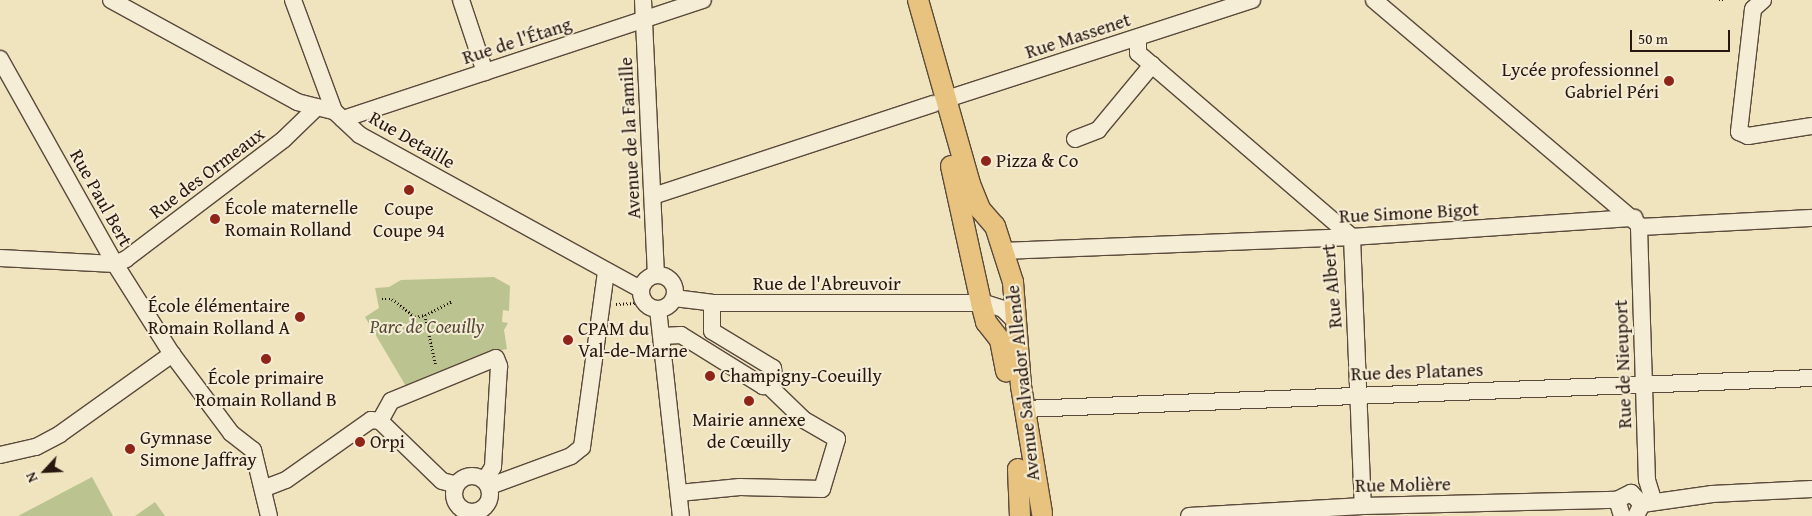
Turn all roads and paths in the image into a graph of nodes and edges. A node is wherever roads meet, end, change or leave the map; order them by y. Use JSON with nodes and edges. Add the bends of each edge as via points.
{"nodes":[{"id":1,"x":111,"y":0,"type":"edge"},
{"id":2,"x":293,"y":0,"type":"edge"},
{"id":3,"x":461,"y":0,"type":"edge"},
{"id":4,"x":643,"y":0,"type":"edge"},
{"id":5,"x":703,"y":0,"type":"edge"},
{"id":6,"x":906,"y":0,"type":"edge"},
{"id":7,"x":918,"y":0,"type":"edge"},
{"id":8,"x":1252,"y":0,"type":"edge"},
{"id":9,"x":1374,"y":0,"type":"edge"},
{"id":10,"x":1719,"y":0,"type":"edge"},
{"id":11,"x":1723,"y":0,"type":"edge"},
{"id":12,"x":1763,"y":0,"type":"edge"},
{"id":13,"x":643,"y":20,"type":"junction"},
{"id":14,"x":1138,"y":38,"type":"junction"},
{"id":15,"x":0,"y":59,"type":"edge"},
{"id":16,"x":1152,"y":65,"type":"junction"},
{"id":17,"x":485,"y":72,"type":"junction"},
{"id":18,"x":938,"y":102,"type":"junction"},
{"id":19,"x":317,"y":106,"type":"junction"},
{"id":20,"x":339,"y":115,"type":"junction"},
{"id":21,"x":1812,"y":126,"type":"edge"},
{"id":22,"x":1075,"y":139,"type":"dead end"},
{"id":23,"x":654,"y":196,"type":"junction"},
{"id":24,"x":971,"y":214,"type":"junction"},
{"id":25,"x":1812,"y":218,"type":"edge"},
{"id":26,"x":1636,"y":223,"type":"junction"},
{"id":27,"x":1352,"y":237,"type":"junction"},
{"id":28,"x":1004,"y":251,"type":"junction"},
{"id":29,"x":0,"y":258,"type":"edge"},
{"id":30,"x":115,"y":264,"type":"junction"},
{"id":31,"x":606,"y":272,"type":"junction"},
{"id":32,"x":656,"y":275,"type":"junction"},
{"id":33,"x":674,"y":298,"type":"junction"},
{"id":34,"x":382,"y":299,"type":"dead end"},
{"id":35,"x":648,"y":300,"type":"junction"},
{"id":36,"x":453,"y":301,"type":"dead end"},
{"id":37,"x":981,"y":303,"type":"junction"},
{"id":38,"x":602,"y":304,"type":"junction"},
{"id":39,"x":712,"y":304,"type":"junction"},
{"id":40,"x":425,"y":315,"type":"junction"},
{"id":41,"x":1010,"y":328,"type":"junction"},
{"id":42,"x":662,"y":336,"type":"junction"},
{"id":43,"x":172,"y":354,"type":"junction"},
{"id":44,"x":1812,"y":378,"type":"edge"},
{"id":45,"x":439,"y":380,"type":"junction"},
{"id":46,"x":767,"y":384,"type":"junction"},
{"id":47,"x":1643,"y":384,"type":"junction"},
{"id":48,"x":1358,"y":395,"type":"junction"},
{"id":49,"x":1024,"y":409,"type":"junction"},
{"id":50,"x":380,"y":421,"type":"junction"},
{"id":51,"x":0,"y":455,"type":"edge"},
{"id":52,"x":487,"y":483,"type":"junction"},
{"id":53,"x":454,"y":484,"type":"junction"},
{"id":54,"x":265,"y":488,"type":"junction"},
{"id":55,"x":1811,"y":492,"type":"edge"},
{"id":56,"x":679,"y":493,"type":"junction"},
{"id":57,"x":1363,"y":506,"type":"junction"},
{"id":58,"x":1644,"y":506,"type":"edge"},
{"id":59,"x":1620,"y":508,"type":"edge"},
{"id":60,"x":466,"y":513,"type":"edge"},
{"id":61,"x":1042,"y":515,"type":"edge"},
{"id":62,"x":269,"y":516,"type":"edge"},
{"id":63,"x":681,"y":516,"type":"edge"},
{"id":64,"x":1020,"y":516,"type":"edge"},
{"id":65,"x":1189,"y":516,"type":"edge"}],
"edges":[{"from":1,"to":19,"type":"street","name":"Rue Detaille","via":[[297,102]]},
{"from":2,"to":20,"type":"street"},
{"from":3,"to":17,"type":"street"},
{"from":4,"to":13,"type":"street","name":"Avenue de la Famille"},
{"from":5,"to":13,"type":"street","name":"Rue de l'Étang"},
{"from":6,"to":18,"type":"main road","name":"Avenue Salvador Allende"},
{"from":7,"to":18,"type":"main road","name":"Avenue Salvador Allende"},
{"from":8,"to":14,"type":"street","name":"Rue Massenet"},
{"from":9,"to":26,"type":"street"},
{"from":10,"to":11,"type":"path"},
{"from":12,"to":21,"type":"street","via":[[1752,9],[1739,132],[1748,136]]},
{"from":13,"to":17,"type":"street","name":"Rue de l'Étang"},
{"from":13,"to":23,"type":"street","name":"Avenue de la Famille"},
{"from":14,"to":16,"type":"street","name":"Rue Albert","via":[[1138,53]]},
{"from":14,"to":18,"type":"street","name":"Rue Massenet"},
{"from":15,"to":30,"type":"street","name":"Rue Paul Bert"},
{"from":16,"to":22,"type":"street","via":[[1098,130]]},
{"from":16,"to":27,"type":"street","name":"Rue Albert"},
{"from":17,"to":20,"type":"street","name":"Rue de l'Étang"},
{"from":18,"to":23,"type":"street","name":"Rue Massenet"},
{"from":18,"to":24,"type":"main road","name":"Avenue Salvador Allende"},
{"from":19,"to":20,"type":"street","name":"Rue Detaille"},
{"from":19,"to":30,"type":"street","name":"Rue des Ormeaux","via":[[284,140]]},
{"from":20,"to":31,"type":"street","name":"Rue Detaille","via":[[360,135]]},
{"from":23,"to":32,"type":"street","name":"Avenue de la Famille"},
{"from":24,"to":28,"type":"main road","name":"Avenue Salvador Allende","via":[[992,218]]},
{"from":24,"to":37,"type":"main road","name":"Avenue Salvador Allende"},
{"from":25,"to":26,"type":"street","name":"Rue Simone Bigot"},
{"from":26,"to":27,"type":"street","name":"Rue Simone Bigot"},
{"from":26,"to":47,"type":"street","name":"Rue de Nieuport"},
{"from":27,"to":28,"type":"street","name":"Rue Simone Bigot"},
{"from":27,"to":48,"type":"street","name":"Rue Albert"},
{"from":28,"to":41,"type":"main road","name":"Avenue Salvador Allende","via":[[1018,303]]},
{"from":29,"to":30,"type":"street"},
{"from":30,"to":43,"type":"street","name":"Rue Paul Bert"},
{"from":31,"to":35,"type":"street","name":"Rue Detaille"},
{"from":31,"to":38,"type":"street"},
{"from":32,"to":33,"type":"street","via":[[673,284]]},
{"from":32,"to":35,"type":"street"},
{"from":33,"to":35,"type":"street"},
{"from":33,"to":39,"type":"street","name":"Rue de l'Abreuvoir"},
{"from":34,"to":40,"type":"path","via":[[392,298],[415,317]]},
{"from":35,"to":38,"type":"path"},
{"from":35,"to":42,"type":"street"},
{"from":36,"to":40,"type":"path"},
{"from":37,"to":39,"type":"street","name":"Rue de l'Abreuvoir"},
{"from":37,"to":41,"type":"main road","name":"Avenue Salvador Allende","via":[[986,322]]},
{"from":38,"to":52,"type":"street","via":[[580,451]]},
{"from":39,"to":46,"type":"street","via":[[712,331],[773,368],[774,379]]},
{"from":40,"to":45,"type":"path"},
{"from":41,"to":49,"type":"main road","name":"Avenue Salvador Allende"},
{"from":41,"to":64,"type":"main road","name":"Avenue Salvador Allende","via":[[1008,384]]},
{"from":42,"to":46,"type":"street","via":[[681,335],[763,386]]},
{"from":42,"to":56,"type":"street"},
{"from":43,"to":51,"type":"street","via":[[60,434],[36,447]]},
{"from":43,"to":54,"type":"street","name":"Rue Paul Bert","via":[[231,433],[253,450]]},
{"from":44,"to":47,"type":"street","name":"Rue des Platanes"},
{"from":45,"to":50,"type":"street","via":[[391,401]]},
{"from":45,"to":52,"type":"street","via":[[491,358],[499,361],[493,467]]},
{"from":46,"to":56,"type":"street","via":[[803,419],[837,439],[822,489],[740,487]]},
{"from":47,"to":48,"type":"street","name":"Rue des Platanes"},
{"from":47,"to":58,"type":"street","name":"Rue de Nieuport","via":[[1647,480]]},
{"from":48,"to":49,"type":"street","name":"Rue des Platanes"},
{"from":48,"to":57,"type":"street","name":"Rue Albert"},
{"from":49,"to":61,"type":"main road","name":"Avenue Salvador Allende"},
{"from":50,"to":53,"type":"street","via":[[442,480]]},
{"from":50,"to":54,"type":"street","via":[[360,424],[286,480]]},
{"from":52,"to":53,"type":"street","via":[[476,477]]},
{"from":52,"to":60,"type":"street","via":[[490,498]]},
{"from":53,"to":60,"type":"street","via":[[455,500]]},
{"from":54,"to":62,"type":"street","name":"Rue Paul Bert"},
{"from":55,"to":58,"type":"street"},
{"from":56,"to":63,"type":"street"},
{"from":57,"to":59,"type":"street","name":"Rue Molière"},
{"from":57,"to":65,"type":"street","name":"Rue Molière"},
{"from":58,"to":59,"type":"street","name":"Rue Molière","via":[[1631,493]]}]}
